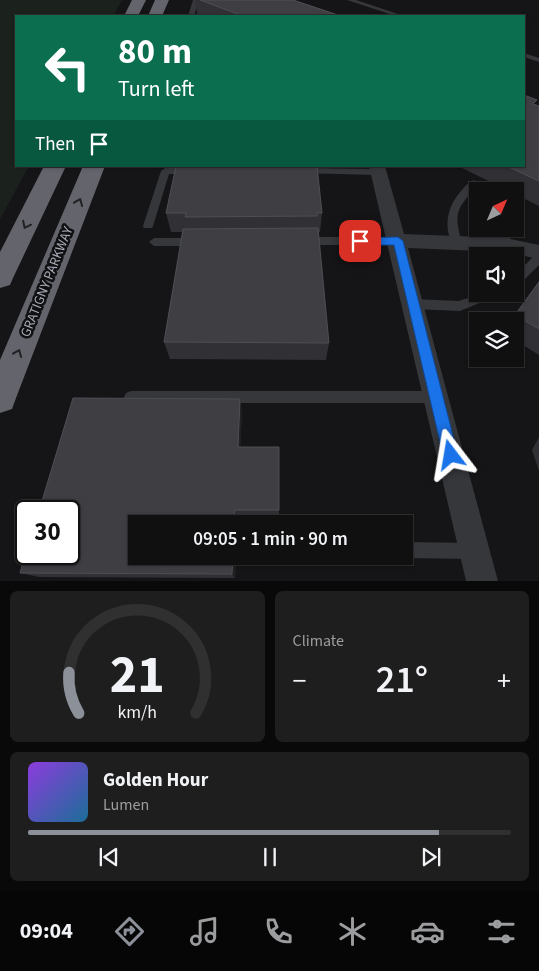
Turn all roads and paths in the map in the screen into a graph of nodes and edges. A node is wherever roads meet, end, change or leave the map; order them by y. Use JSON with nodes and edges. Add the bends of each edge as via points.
{"nodes":[{"id":1,"x":139,"y":0,"type":"edge"},
{"id":2,"x":162,"y":0,"type":"edge"},
{"id":3,"x":196,"y":0,"type":"edge"},
{"id":4,"x":350,"y":0,"type":"edge"},
{"id":5,"x":132,"y":15,"type":"edge"},
{"id":6,"x":155,"y":15,"type":"edge"},
{"id":7,"x":191,"y":15,"type":"edge"},
{"id":8,"x":398,"y":15,"type":"edge"},
{"id":9,"x":525,"y":55,"type":"edge"},
{"id":10,"x":539,"y":60,"type":"edge"},
{"id":11,"x":55,"y":167,"type":"edge"},
{"id":12,"x":94,"y":167,"type":"edge"},
{"id":13,"x":378,"y":169,"type":"edge"},
{"id":14,"x":194,"y":171,"type":"edge"},
{"id":15,"x":291,"y":171,"type":"edge"},
{"id":16,"x":469,"y":188,"type":"edge"},
{"id":17,"x":148,"y":226,"type":"dead end"},
{"id":18,"x":498,"y":238,"type":"edge"},
{"id":19,"x":507,"y":238,"type":"edge"},
{"id":20,"x":398,"y":241,"type":"junction"},
{"id":21,"x":154,"y":242,"type":"dead end"},
{"id":22,"x":203,"y":242,"type":"edge"},
{"id":23,"x":290,"y":242,"type":"edge"},
{"id":24,"x":457,"y":244,"type":"junction"},
{"id":25,"x":539,"y":252,"type":"edge"},
{"id":26,"x":539,"y":258,"type":"edge"},
{"id":27,"x":524,"y":273,"type":"edge"},
{"id":28,"x":0,"y":278,"type":"edge"},
{"id":29,"x":470,"y":302,"type":"edge"},
{"id":30,"x":413,"y":304,"type":"junction"},
{"id":31,"x":131,"y":397,"type":"edge"},
{"id":32,"x":436,"y":397,"type":"junction"},
{"id":33,"x":0,"y":398,"type":"edge"},
{"id":34,"x":413,"y":550,"type":"edge"},
{"id":35,"x":475,"y":551,"type":"junction"},
{"id":36,"x":485,"y":580,"type":"edge"}],
"edges":[{"from":1,"to":5,"type":"highway"},
{"from":2,"to":6,"type":"highway"},
{"from":3,"to":7,"type":"lane"},
{"from":4,"to":8,"type":"lane"},
{"from":9,"to":10,"type":"lane"},
{"from":11,"to":28,"type":"highway","one_way":true},
{"from":33,"to":12,"type":"highway","name":"GRATIGNY PARKWAY","one_way":true},
{"from":13,"to":15,"type":"lane"},
{"from":13,"to":20,"type":"street"},
{"from":14,"to":17,"type":"lane","via":[[165,170]]},
{"from":16,"to":24,"type":"lane","via":[[454,208],[450,225]]},
{"from":18,"to":24,"type":"street"},
{"from":19,"to":25,"type":"street"},
{"from":20,"to":23,"type":"lane"},
{"from":20,"to":24,"type":"street"},
{"from":20,"to":30,"type":"street"},
{"from":21,"to":22,"type":"lane"},
{"from":26,"to":27,"type":"lane"},
{"from":29,"to":30,"type":"lane","via":[[460,306]]},
{"from":30,"to":32,"type":"street"},
{"from":31,"to":32,"type":"lane"},
{"from":32,"to":35,"type":"street"},
{"from":34,"to":35,"type":"lane"},
{"from":35,"to":36,"type":"street"}]}
